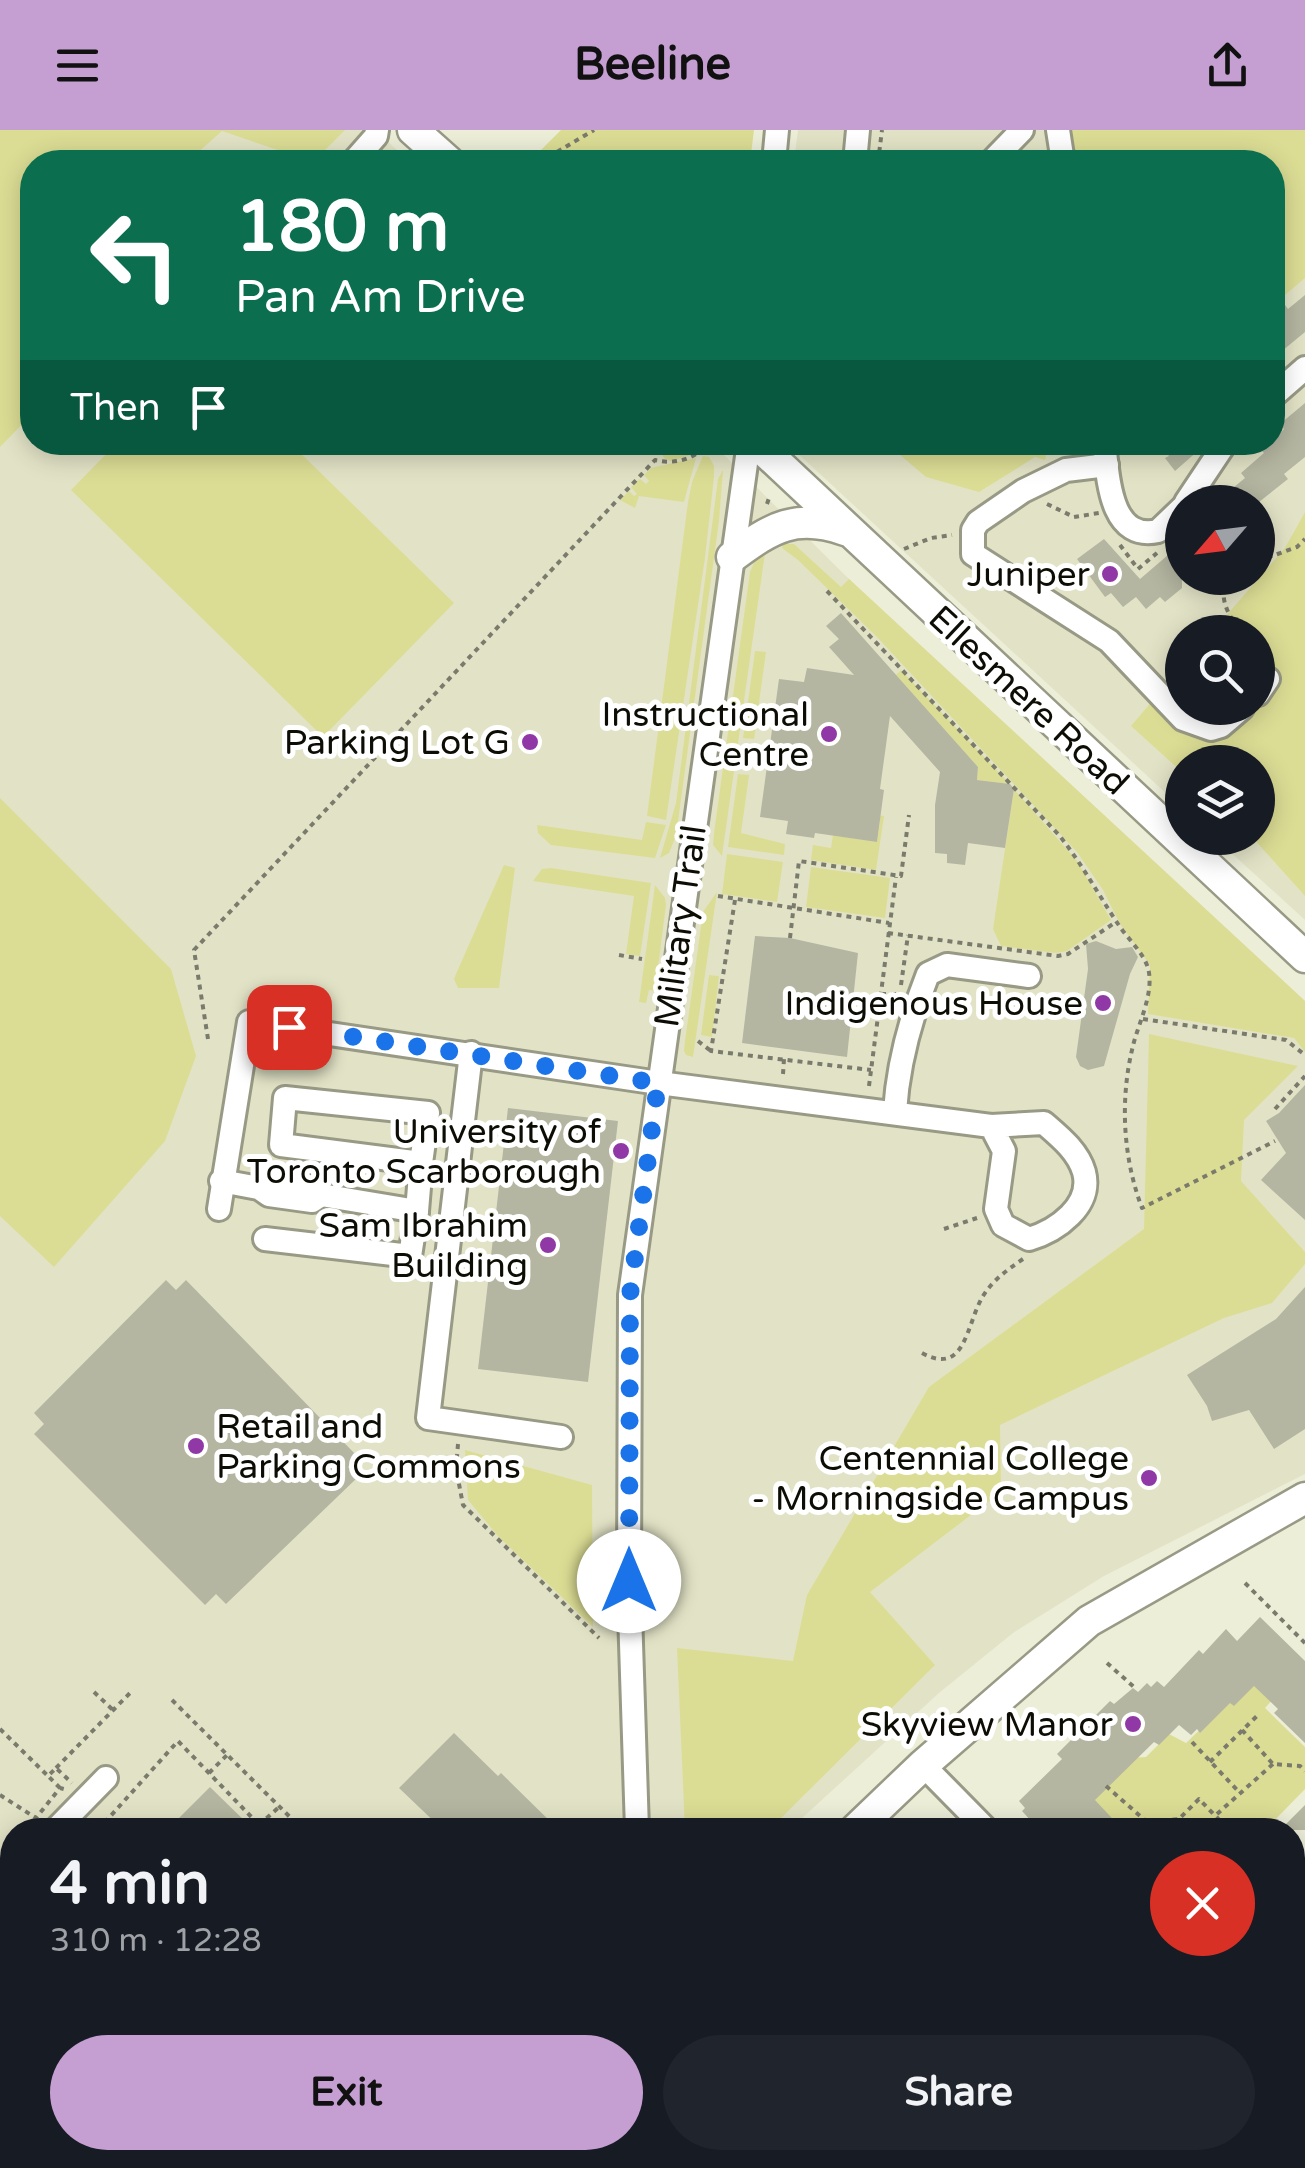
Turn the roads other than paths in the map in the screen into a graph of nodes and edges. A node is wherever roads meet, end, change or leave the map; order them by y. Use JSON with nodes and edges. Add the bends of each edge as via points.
{"nodes":[{"id":1,"x":414,"y":130,"type":"edge"},
{"id":2,"x":1022,"y":130,"type":"edge"},
{"id":3,"x":436,"y":150,"type":"edge"},
{"id":4,"x":1003,"y":150,"type":"edge"},
{"id":5,"x":1305,"y":368,"type":"edge"},
{"id":6,"x":1285,"y":386,"type":"edge"},
{"id":7,"x":750,"y":455,"type":"edge"},
{"id":8,"x":766,"y":455,"type":"edge"},
{"id":9,"x":1103,"y":455,"type":"edge"},
{"id":10,"x":1105,"y":455,"type":"edge"},
{"id":11,"x":1217,"y":455,"type":"edge"},
{"id":12,"x":1197,"y":485,"type":"edge"},
{"id":13,"x":1165,"y":526,"type":"edge"},
{"id":14,"x":848,"y":531,"type":"junction"},
{"id":15,"x":732,"y":557,"type":"junction"},
{"id":16,"x":1165,"y":701,"type":"edge"},
{"id":17,"x":1197,"y":725,"type":"edge"},
{"id":18,"x":1222,"y":725,"type":"edge"},
{"id":19,"x":1305,"y":957,"type":"edge"},
{"id":20,"x":1030,"y":976,"type":"dead end"},
{"id":21,"x":471,"y":1053,"type":"junction"},
{"id":22,"x":658,"y":1083,"type":"junction"},
{"id":23,"x":895,"y":1111,"type":"junction"},
{"id":24,"x":991,"y":1126,"type":"junction"},
{"id":25,"x":422,"y":1164,"type":"junction"},
{"id":26,"x":222,"y":1181,"type":"junction"},
{"id":27,"x":218,"y":1209,"type":"dead end"},
{"id":28,"x":417,"y":1211,"type":"junction"},
{"id":29,"x":265,"y":1239,"type":"dead end"},
{"id":30,"x":560,"y":1437,"type":"dead end"},
{"id":31,"x":1305,"y":1498,"type":"edge"},
{"id":32,"x":922,"y":1764,"type":"junction"},
{"id":33,"x":106,"y":1778,"type":"dead end"},
{"id":34,"x":66,"y":1818,"type":"edge"},
{"id":35,"x":637,"y":1818,"type":"edge"},
{"id":36,"x":866,"y":1818,"type":"edge"},
{"id":37,"x":975,"y":1818,"type":"edge"}],
"edges":[{"from":1,"to":3,"type":"main road"},
{"from":2,"to":4,"type":"street"},
{"from":5,"to":6,"type":"street"},
{"from":7,"to":15,"type":"street","name":"Military Trail"},
{"from":8,"to":14,"type":"main road","name":"Ellesmere Road"},
{"from":9,"to":16,"type":"street","via":[[1023,491],[978,522],[973,554],[1109,641]]},
{"from":10,"to":13,"type":"street","via":[[1116,511],[1132,529],[1150,533]]},
{"from":11,"to":12,"type":"street"},
{"from":14,"to":15,"type":"main road","via":[[816,520],[790,525]]},
{"from":14,"to":19,"type":"main road","name":"Ellesmere Road"},
{"from":15,"to":22,"type":"street","name":"Military Trail"},
{"from":17,"to":18,"type":"street"},
{"from":20,"to":23,"type":"street","via":[[947,965],[928,974]]},
{"from":21,"to":22,"type":"street"},
{"from":21,"to":26,"type":"street","via":[[249,1022]]},
{"from":21,"to":30,"type":"street","via":[[428,1418]]},
{"from":22,"to":23,"type":"street"},
{"from":22,"to":35,"type":"street","name":"Military Trail","via":[[630,1295]]},
{"from":23,"to":24,"type":"street"},
{"from":24,"to":24,"type":"street","via":[[1004,1151],[996,1209],[1003,1225],[1028,1240],[1047,1234],[1082,1200],[1081,1166],[1044,1122]]},
{"from":25,"to":25,"type":"street","via":[[281,1145],[285,1098],[428,1114]]},
{"from":25,"to":28,"type":"street"},
{"from":26,"to":27,"type":"street"},
{"from":26,"to":28,"type":"street","via":[[269,1196],[312,1202],[321,1196]]},
{"from":28,"to":29,"type":"street","via":[[410,1256]]},
{"from":31,"to":32,"type":"main road","via":[[1089,1621]]},
{"from":32,"to":36,"type":"main road"},
{"from":32,"to":37,"type":"street"},
{"from":33,"to":34,"type":"street"}]}
